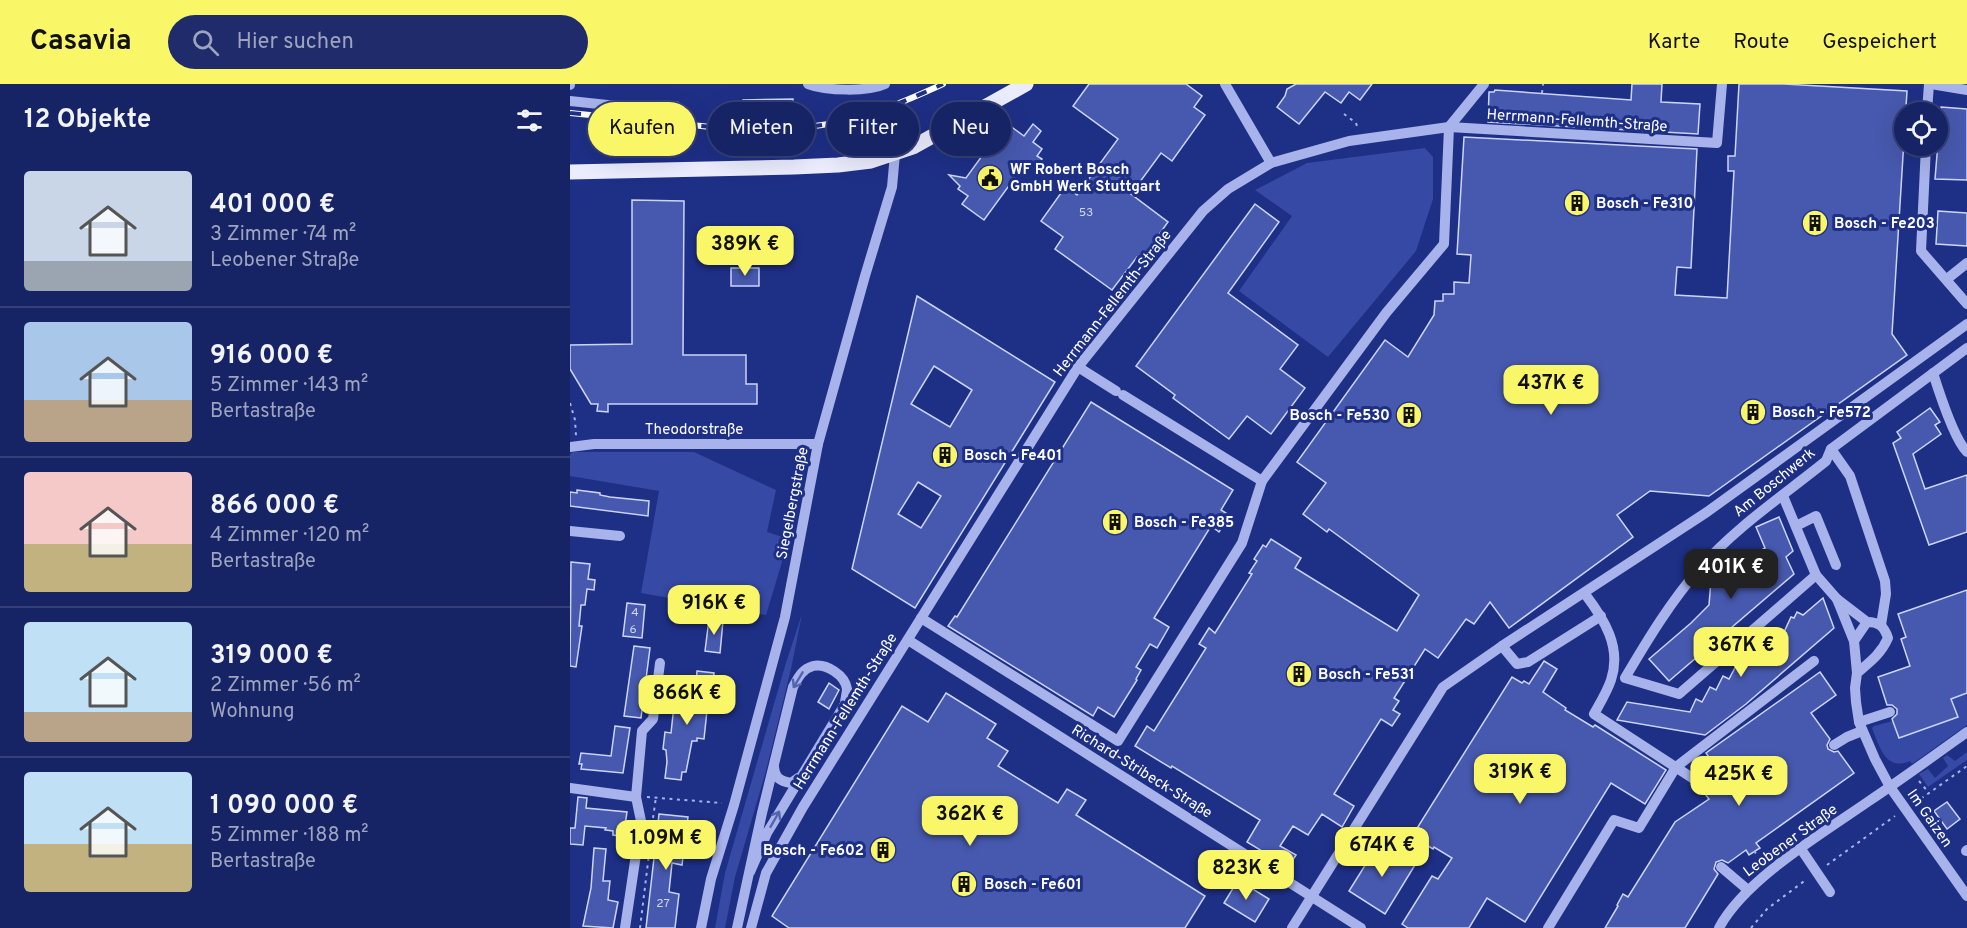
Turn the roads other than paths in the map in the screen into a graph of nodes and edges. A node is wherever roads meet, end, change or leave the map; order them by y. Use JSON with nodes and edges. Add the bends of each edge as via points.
{"nodes":[{"id":1,"x":808,"y":84,"type":"edge"},
{"id":2,"x":885,"y":84,"type":"edge"},
{"id":3,"x":1026,"y":84,"type":"edge"},
{"id":4,"x":1225,"y":84,"type":"edge"},
{"id":5,"x":1484,"y":84,"type":"edge"},
{"id":6,"x":1722,"y":84,"type":"edge"},
{"id":7,"x":1930,"y":84,"type":"edge"},
{"id":8,"x":1967,"y":90,"type":"edge"},
{"id":9,"x":570,"y":101,"type":"edge"},
{"id":10,"x":1928,"y":102,"type":"edge"},
{"id":11,"x":588,"y":103,"type":"edge"},
{"id":12,"x":1449,"y":127,"type":"junction"},
{"id":13,"x":919,"y":143,"type":"edge"},
{"id":14,"x":888,"y":156,"type":"edge"},
{"id":15,"x":895,"y":156,"type":"edge"},
{"id":16,"x":1926,"y":156,"type":"edge"},
{"id":17,"x":1271,"y":163,"type":"junction"},
{"id":18,"x":570,"y":172,"type":"edge"},
{"id":19,"x":1967,"y":263,"type":"edge"},
{"id":20,"x":1947,"y":279,"type":"junction"},
{"id":21,"x":1967,"y":303,"type":"edge"},
{"id":22,"x":1967,"y":324,"type":"edge"},
{"id":23,"x":1967,"y":348,"type":"edge"},
{"id":24,"x":1078,"y":367,"type":"junction"},
{"id":25,"x":1933,"y":374,"type":"junction"},
{"id":26,"x":818,"y":444,"type":"junction"},
{"id":27,"x":574,"y":446,"type":"edge"},
{"id":28,"x":1831,"y":449,"type":"junction"},
{"id":29,"x":1967,"y":452,"type":"edge"},
{"id":30,"x":1262,"y":481,"type":"junction"},
{"id":31,"x":1783,"y":496,"type":"junction"},
{"id":32,"x":1796,"y":526,"type":"junction"},
{"id":33,"x":570,"y":531,"type":"edge"},
{"id":34,"x":620,"y":536,"type":"dead end"},
{"id":35,"x":1836,"y":565,"type":"dead end"},
{"id":36,"x":1816,"y":575,"type":"junction"},
{"id":37,"x":1585,"y":594,"type":"junction"},
{"id":38,"x":1837,"y":599,"type":"junction"},
{"id":39,"x":1601,"y":616,"type":"junction"},
{"id":40,"x":921,"y":618,"type":"junction"},
{"id":41,"x":1867,"y":622,"type":"junction"},
{"id":42,"x":1881,"y":625,"type":"junction"},
{"id":43,"x":908,"y":640,"type":"junction"},
{"id":44,"x":1854,"y":641,"type":"junction"},
{"id":45,"x":1502,"y":646,"type":"junction"},
{"id":46,"x":1814,"y":661,"type":"dead end"},
{"id":47,"x":660,"y":663,"type":"dead end"},
{"id":48,"x":1857,"y":673,"type":"junction"},
{"id":49,"x":1890,"y":712,"type":"dead end"},
{"id":50,"x":1861,"y":726,"type":"junction"},
{"id":51,"x":1967,"y":732,"type":"edge"},
{"id":52,"x":1834,"y":745,"type":"dead end"},
{"id":53,"x":773,"y":764,"type":"junction"},
{"id":54,"x":1676,"y":767,"type":"junction"},
{"id":55,"x":799,"y":777,"type":"junction"},
{"id":56,"x":1700,"y":783,"type":"dead end"},
{"id":57,"x":570,"y":788,"type":"edge"},
{"id":58,"x":1890,"y":788,"type":"junction"},
{"id":59,"x":636,"y":796,"type":"junction"},
{"id":60,"x":1800,"y":849,"type":"junction"},
{"id":61,"x":1722,"y":867,"type":"dead end"},
{"id":62,"x":750,"y":872,"type":"junction"},
{"id":63,"x":1748,"y":890,"type":"junction"},
{"id":64,"x":1830,"y":892,"type":"dead end"},
{"id":65,"x":1967,"y":896,"type":"edge"},
{"id":66,"x":1312,"y":897,"type":"junction"},
{"id":67,"x":625,"y":928,"type":"edge"},
{"id":68,"x":701,"y":928,"type":"edge"},
{"id":69,"x":737,"y":928,"type":"edge"},
{"id":70,"x":751,"y":928,"type":"edge"},
{"id":71,"x":1292,"y":928,"type":"edge"},
{"id":72,"x":1361,"y":928,"type":"edge"},
{"id":73,"x":1548,"y":928,"type":"edge"},
{"id":74,"x":1719,"y":928,"type":"edge"}],
"edges":[{"from":1,"to":2,"type":"street","via":[[843,89]]},
{"from":3,"to":13,"type":"main road"},
{"from":4,"to":17,"type":"street"},
{"from":5,"to":12,"type":"street"},
{"from":6,"to":12,"type":"street","name":"Herrmann-Fellemth-Straße","via":[[1717,144]]},
{"from":7,"to":8,"type":"street"},
{"from":7,"to":10,"type":"street"},
{"from":9,"to":11,"type":"street"},
{"from":12,"to":17,"type":"street","name":"Herrmann-Fellemth-Straße","via":[[1349,141]]},
{"from":12,"to":30,"type":"street","via":[[1443,244],[1386,313]]},
{"from":14,"to":18,"type":"main road","via":[[838,165]]},
{"from":15,"to":26,"type":"street","name":"Siegelbergstraße","via":[[892,187]]},
{"from":16,"to":20,"type":"street","via":[[1921,251]]},
{"from":17,"to":24,"type":"street","name":"Herrmann-Fellemth-Straße","via":[[1228,189],[1203,211]]},
{"from":19,"to":20,"type":"street"},
{"from":20,"to":21,"type":"street"},
{"from":22,"to":37,"type":"street","via":[[1716,506]]},
{"from":23,"to":25,"type":"street","name":"Am Boschwerk"},
{"from":24,"to":30,"type":"street"},
{"from":24,"to":40,"type":"street","name":"Herrmann-Fellemth-Straße"},
{"from":25,"to":28,"type":"street","name":"Am Boschwerk"},
{"from":25,"to":29,"type":"street","via":[[1957,438]]},
{"from":26,"to":27,"type":"street","name":"Theodorstraße"},
{"from":26,"to":68,"type":"street","name":"Siegelbergstraße","via":[[785,617],[711,879]]},
{"from":28,"to":31,"type":"street","name":"Am Boschwerk","via":[[1826,461]]},
{"from":28,"to":42,"type":"street","via":[[1851,476],[1885,581]]},
{"from":30,"to":40,"type":"street","via":[[1242,543],[1118,741]]},
{"from":31,"to":32,"type":"street"},
{"from":31,"to":36,"type":"street","name":"Am Boschwerk","via":[[1700,567],[1625,678],[1679,694]]},
{"from":32,"to":35,"type":"street","via":[[1816,516]]},
{"from":32,"to":36,"type":"street"},
{"from":33,"to":34,"type":"street"},
{"from":36,"to":38,"type":"street"},
{"from":37,"to":39,"type":"street"},
{"from":37,"to":45,"type":"street"},
{"from":38,"to":41,"type":"street"},
{"from":38,"to":44,"type":"street"},
{"from":39,"to":45,"type":"street","via":[[1528,662],[1517,664]]},
{"from":39,"to":54,"type":"street","via":[[1616,659],[1611,681],[1594,714]]},
{"from":40,"to":43,"type":"street","name":"Herrmann-Fellemth-Straße"},
{"from":41,"to":42,"type":"street"},
{"from":41,"to":44,"type":"street"},
{"from":42,"to":48,"type":"street","via":[[1888,638],[1883,649]]},
{"from":43,"to":66,"type":"street","name":"Richard-Stribeck-Straße"},
{"from":43,"to":70,"type":"street","name":"Herrmann-Fellemth-Straße","via":[[766,873]]},
{"from":44,"to":48,"type":"street"},
{"from":45,"to":66,"type":"street","via":[[1443,687]]},
{"from":46,"to":54,"type":"street"},
{"from":47,"to":59,"type":"street","via":[[653,719],[642,731]]},
{"from":48,"to":50,"type":"street","via":[[1855,688]]},
{"from":49,"to":50,"type":"street"},
{"from":50,"to":52,"type":"street"},
{"from":50,"to":58,"type":"street"},
{"from":51,"to":58,"type":"street","name":"Leobener Straße"},
{"from":53,"to":55,"type":"street","via":[[775,775],[782,781],[791,783]]},
{"from":55,"to":53,"type":"street","one_way":true,"via":[[845,704],[847,688],[840,675],[826,667],[813,666],[801,673],[793,687]]},
{"from":53,"to":62,"type":"street"},
{"from":54,"to":56,"type":"street"},
{"from":54,"to":73,"type":"street","via":[[1639,828],[1614,820]]},
{"from":62,"to":55,"type":"street","one_way":true},
{"from":57,"to":59,"type":"street"},
{"from":58,"to":60,"type":"street","name":"Leobener Straße"},
{"from":58,"to":65,"type":"street","name":"Im Gaizen"},
{"from":59,"to":67,"type":"street","via":[[641,821]]},
{"from":60,"to":63,"type":"street","name":"Leobener Straße"},
{"from":60,"to":64,"type":"street"},
{"from":61,"to":63,"type":"street"},
{"from":62,"to":69,"type":"street"},
{"from":63,"to":74,"type":"street","name":"Leobener Straße"},
{"from":66,"to":71,"type":"street"},
{"from":66,"to":72,"type":"street","name":"Richard-Stribeck-Straße"}]}
